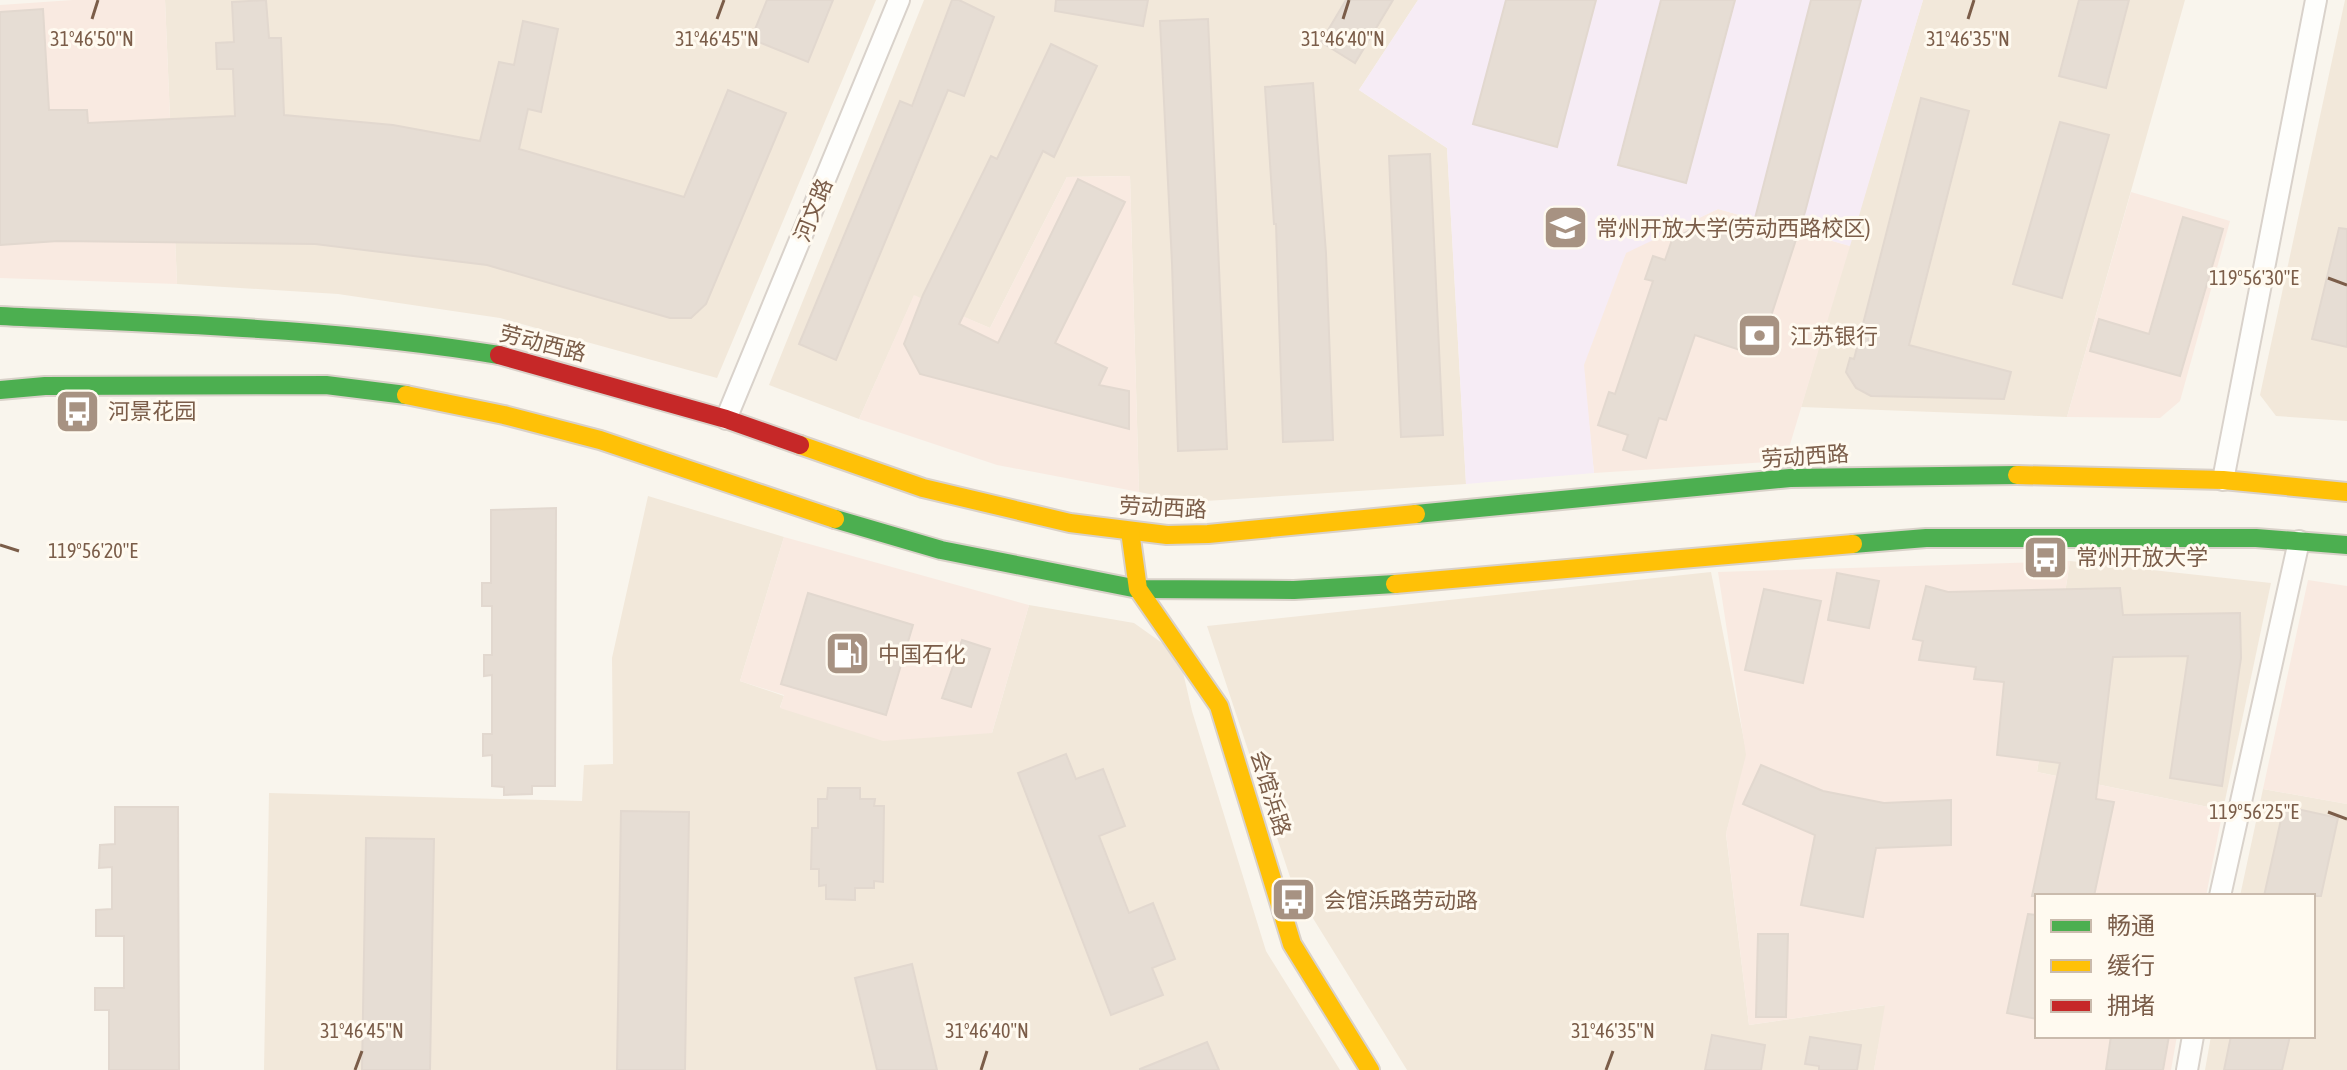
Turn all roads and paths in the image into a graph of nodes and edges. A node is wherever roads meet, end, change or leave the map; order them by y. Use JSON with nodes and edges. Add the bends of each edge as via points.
{"nodes":[{"id":1,"x":899,"y":0,"type":"edge"},
{"id":2,"x":2316,"y":0,"type":"edge"},
{"id":3,"x":0,"y":316,"type":"edge"},
{"id":4,"x":0,"y":390,"type":"edge"},
{"id":5,"x":726,"y":419,"type":"junction"},
{"id":6,"x":2223,"y":480,"type":"junction"},
{"id":7,"x":2347,"y":492,"type":"edge"},
{"id":8,"x":1130,"y":531,"type":"junction"},
{"id":9,"x":2299,"y":541,"type":"junction"},
{"id":10,"x":2347,"y":545,"type":"edge"},
{"id":11,"x":1138,"y":589,"type":"junction"},
{"id":12,"x":2220,"y":894,"type":"edge"},
{"id":13,"x":2193,"y":1038,"type":"edge"},
{"id":14,"x":1370,"y":1070,"type":"edge"},
{"id":15,"x":2187,"y":1070,"type":"edge"}],
"edges":[{"from":1,"to":5,"type":"street","name":"河文路"},
{"from":2,"to":6,"type":"street"},
{"from":3,"to":5,"type":"main road","name":"劳动西路","via":[[419,342],[514,358]]},
{"from":4,"to":11,"type":"main road","via":[[310,385],[406,395],[600,440],[941,550]]},
{"from":5,"to":8,"type":"main road","name":"劳动西路","via":[[923,488],[1070,523]]},
{"from":6,"to":7,"type":"main road","name":"劳动西路"},
{"from":6,"to":8,"type":"main road","name":"劳动西路","via":[[1962,474],[1790,478],[1208,534]]},
{"from":8,"to":11,"type":"main road","name":"会馆浜路"},
{"from":9,"to":10,"type":"main road"},
{"from":9,"to":11,"type":"main road","via":[[1926,538],[1439,581],[1294,590]]},
{"from":9,"to":12,"type":"street"},
{"from":11,"to":14,"type":"main road","name":"会馆浜路","via":[[1219,706],[1292,944]]},
{"from":13,"to":15,"type":"street"}]}
